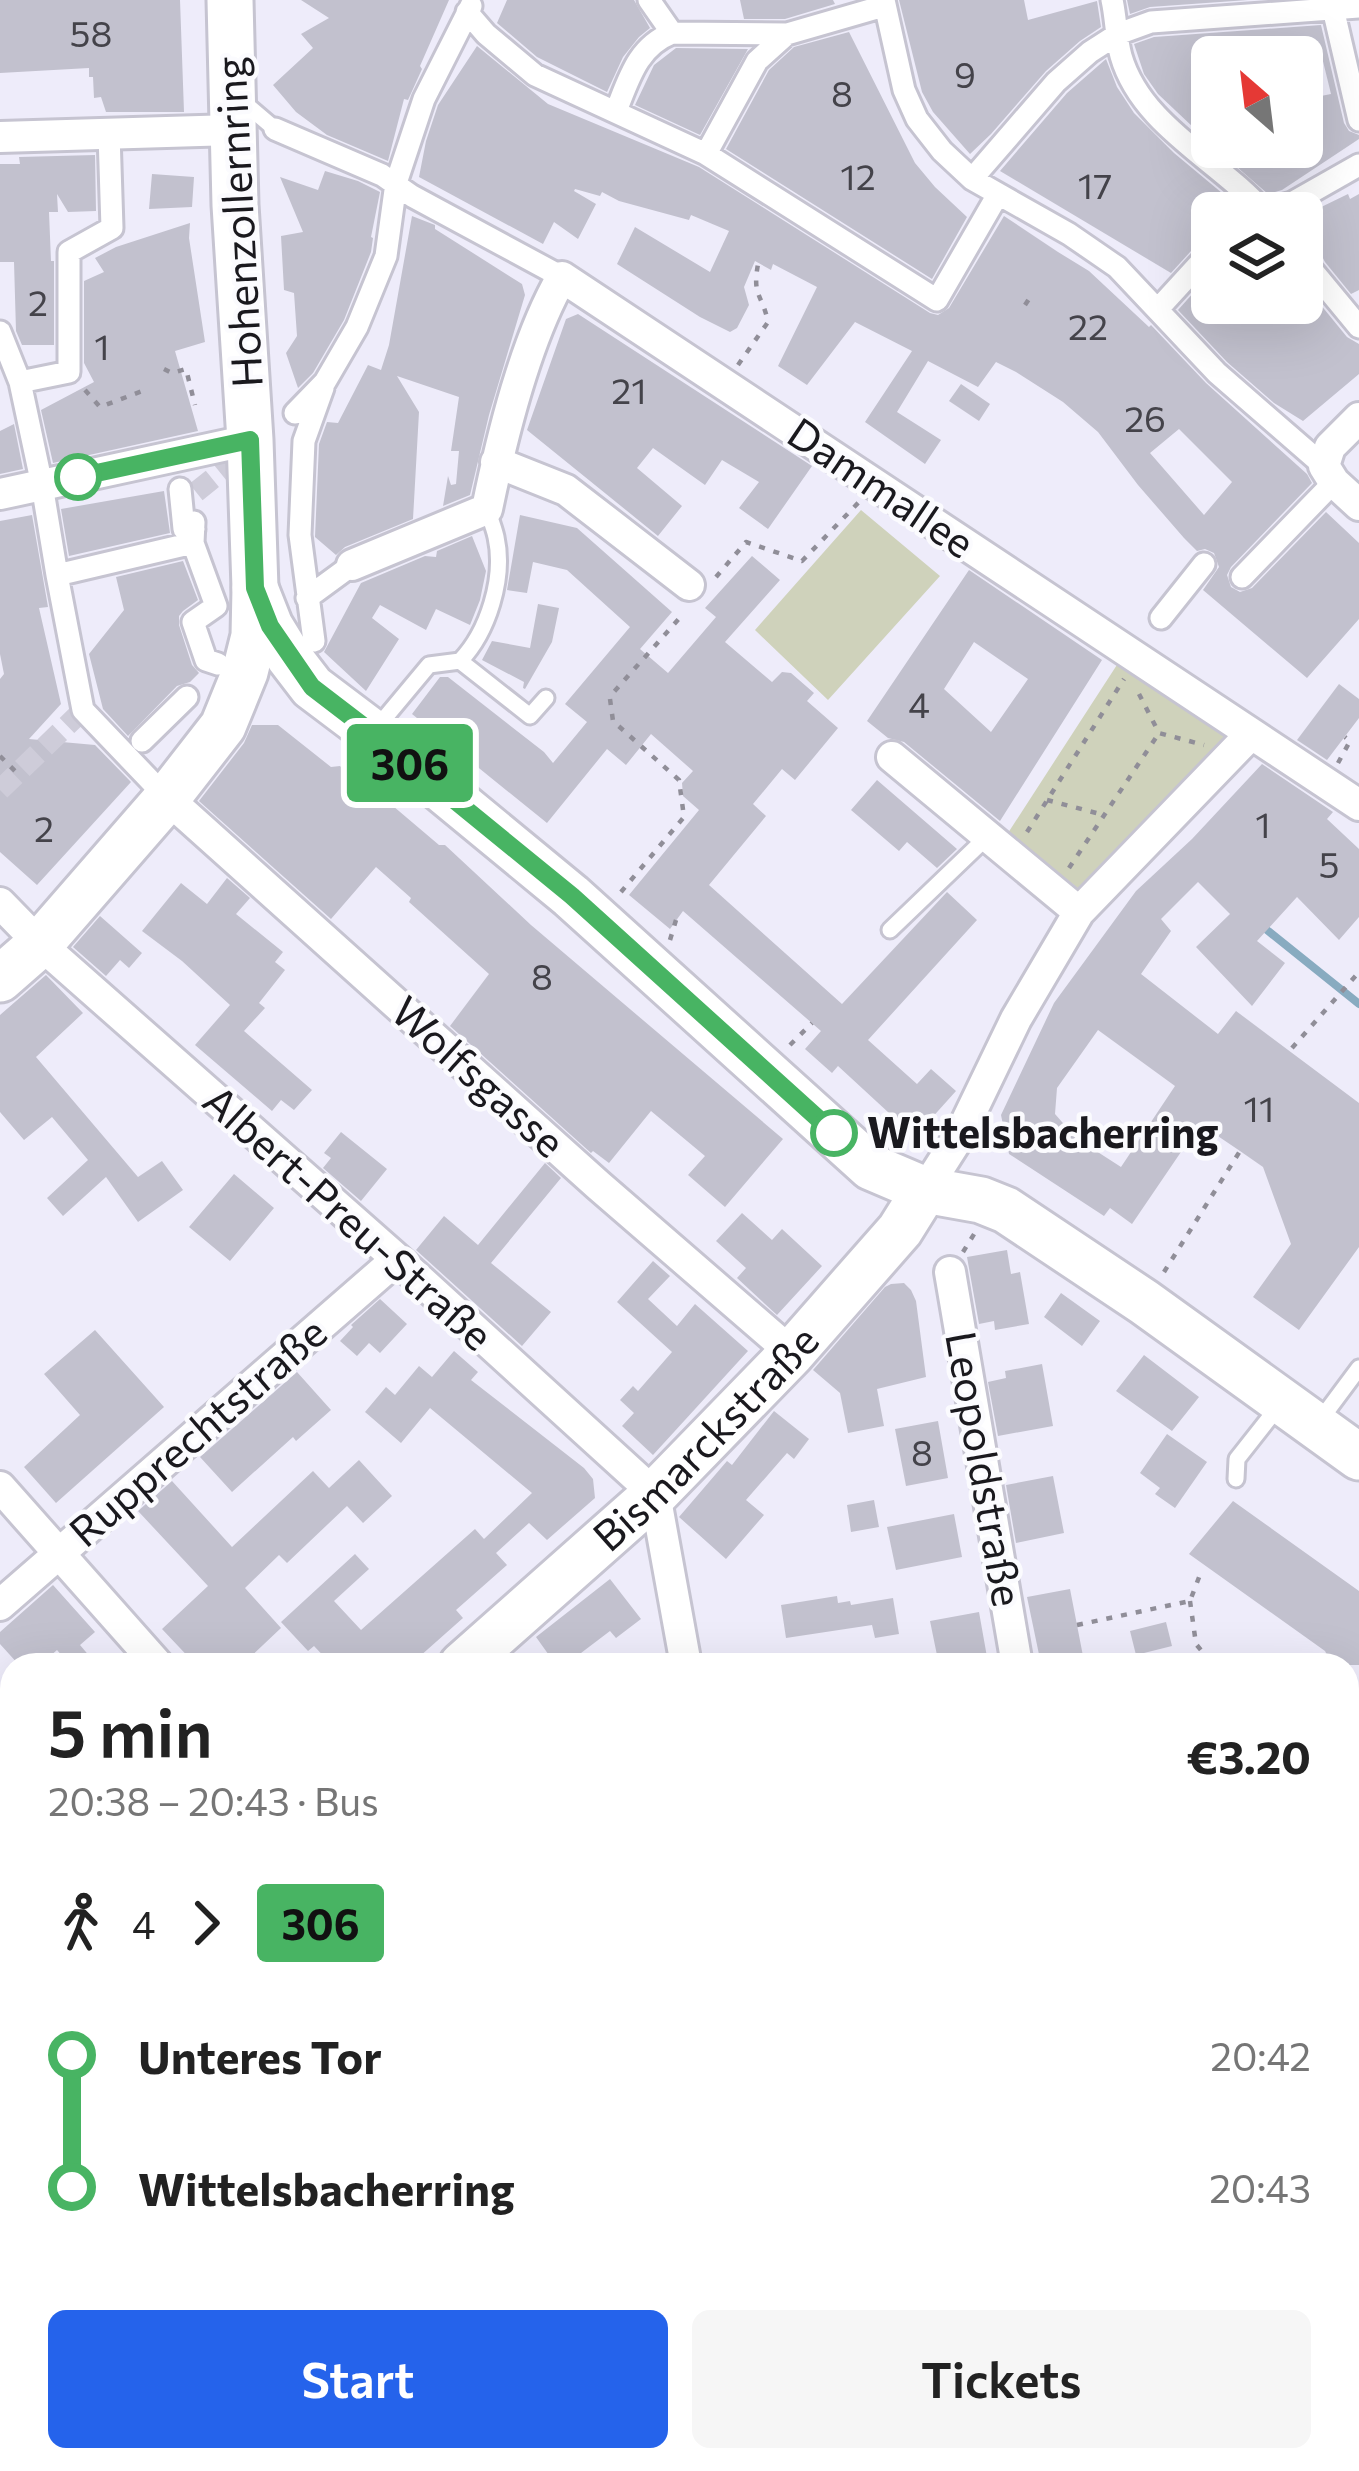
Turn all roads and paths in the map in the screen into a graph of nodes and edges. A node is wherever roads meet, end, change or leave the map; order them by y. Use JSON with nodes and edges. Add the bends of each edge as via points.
{"nodes":[{"id":1,"x":230,"y":0,"type":"edge"},
{"id":2,"x":649,"y":0,"type":"edge"},
{"id":3,"x":1112,"y":0,"type":"edge"},
{"id":4,"x":884,"y":3,"type":"edge"},
{"id":5,"x":1334,"y":4,"type":"edge"},
{"id":6,"x":470,"y":6,"type":"edge"},
{"id":7,"x":1359,"y":7,"type":"edge"},
{"id":8,"x":672,"y":33,"type":"junction"},
{"id":9,"x":787,"y":34,"type":"junction"},
{"id":10,"x":1118,"y":34,"type":"junction"},
{"id":11,"x":616,"y":111,"type":"junction"},
{"id":12,"x":247,"y":117,"type":"junction"},
{"id":13,"x":1359,"y":120,"type":"edge"},
{"id":14,"x":109,"y":134,"type":"junction"},
{"id":15,"x":0,"y":137,"type":"edge"},
{"id":16,"x":706,"y":154,"type":"junction"},
{"id":17,"x":1359,"y":165,"type":"edge"},
{"id":18,"x":972,"y":179,"type":"junction"},
{"id":19,"x":396,"y":183,"type":"junction"},
{"id":20,"x":1247,"y":192,"type":"edge"},
{"id":21,"x":1311,"y":192,"type":"edge"},
{"id":22,"x":997,"y":196,"type":"junction"},
{"id":23,"x":758,"y":264,"type":"dead end"},
{"id":24,"x":1191,"y":273,"type":"edge"},
{"id":25,"x":562,"y":277,"type":"junction"},
{"id":26,"x":1323,"y":283,"type":"edge"},
{"id":27,"x":1031,"y":296,"type":"dead end"},
{"id":28,"x":1025,"y":305,"type":"dead end"},
{"id":29,"x":1157,"y":309,"type":"junction"},
{"id":30,"x":1359,"y":327,"type":"edge"},
{"id":31,"x":0,"y":332,"type":"edge"},
{"id":32,"x":164,"y":369,"type":"dead end"},
{"id":33,"x":69,"y":372,"type":"junction"},
{"id":34,"x":20,"y":382,"type":"junction"},
{"id":35,"x":325,"y":382,"type":"junction"},
{"id":36,"x":725,"y":385,"type":"junction"},
{"id":37,"x":145,"y":390,"type":"dead end"},
{"id":38,"x":195,"y":405,"type":"dead end"},
{"id":39,"x":295,"y":413,"type":"dead end"},
{"id":40,"x":1359,"y":418,"type":"edge"},
{"id":41,"x":250,"y":440,"type":"junction"},
{"id":42,"x":496,"y":462,"type":"junction"},
{"id":43,"x":1329,"y":474,"type":"junction"},
{"id":44,"x":42,"y":485,"type":"junction"},
{"id":45,"x":875,"y":485,"type":"junction"},
{"id":46,"x":180,"y":489,"type":"dead end"},
{"id":47,"x":0,"y":494,"type":"edge"},
{"id":48,"x":1359,"y":506,"type":"edge"},
{"id":49,"x":487,"y":509,"type":"junction"},
{"id":50,"x":194,"y":531,"type":"junction"},
{"id":51,"x":1204,"y":564,"type":"dead end"},
{"id":52,"x":352,"y":565,"type":"joint"},
{"id":53,"x":57,"y":575,"type":"junction"},
{"id":54,"x":1242,"y":577,"type":"dead end"},
{"id":55,"x":255,"y":588,"type":"junction"},
{"id":56,"x":695,"y":590,"type":"junction"},
{"id":57,"x":307,"y":598,"type":"junction"},
{"id":58,"x":1161,"y":618,"type":"dead end"},
{"id":59,"x":314,"y":641,"type":"dead end"},
{"id":60,"x":460,"y":661,"type":"junction"},
{"id":61,"x":218,"y":664,"type":"dead end"},
{"id":62,"x":1132,"y":665,"type":"junction"},
{"id":63,"x":312,"y":687,"type":"junction"},
{"id":64,"x":187,"y":697,"type":"dead end"},
{"id":65,"x":546,"y":698,"type":"dead end"},
{"id":66,"x":223,"y":726,"type":"junction"},
{"id":67,"x":373,"y":733,"type":"junction"},
{"id":68,"x":1159,"y":733,"type":"junction"},
{"id":69,"x":142,"y":742,"type":"dead end"},
{"id":70,"x":1242,"y":743,"type":"junction"},
{"id":71,"x":0,"y":756,"type":"edge"},
{"id":72,"x":892,"y":757,"type":"dead end"},
{"id":73,"x":17,"y":773,"type":"dead end"},
{"id":74,"x":167,"y":798,"type":"junction"},
{"id":75,"x":1047,"y":800,"type":"junction"},
{"id":76,"x":1359,"y":805,"type":"edge"},
{"id":77,"x":1104,"y":815,"type":"junction"},
{"id":78,"x":1000,"y":846,"type":"junction"},
{"id":79,"x":1054,"y":891,"type":"junction"},
{"id":80,"x":0,"y":903,"type":"edge"},
{"id":81,"x":1078,"y":912,"type":"junction"},
{"id":82,"x":598,"y":920,"type":"junction"},
{"id":83,"x":890,"y":930,"type":"dead end"},
{"id":84,"x":40,"y":944,"type":"junction"},
{"id":85,"x":1359,"y":972,"type":"edge"},
{"id":86,"x":0,"y":979,"type":"edge"},
{"id":87,"x":1292,"y":1048,"type":"dead end"},
{"id":88,"x":1240,"y":1151,"type":"dead end"},
{"id":89,"x":926,"y":1190,"type":"junction"},
{"id":90,"x":993,"y":1204,"type":"junction"},
{"id":91,"x":397,"y":1259,"type":"junction"},
{"id":92,"x":950,"y":1272,"type":"joint"},
{"id":93,"x":1144,"y":1302,"type":"junction"},
{"id":94,"x":792,"y":1353,"type":"junction"},
{"id":95,"x":1359,"y":1368,"type":"edge"},
{"id":96,"x":1300,"y":1413,"type":"junction"},
{"id":97,"x":1359,"y":1456,"type":"edge"},
{"id":98,"x":1236,"y":1479,"type":"dead end"},
{"id":99,"x":0,"y":1487,"type":"edge"},
{"id":100,"x":655,"y":1494,"type":"junction"},
{"id":101,"x":59,"y":1554,"type":"junction"},
{"id":102,"x":1201,"y":1572,"type":"dead end"},
{"id":103,"x":1190,"y":1601,"type":"junction"},
{"id":104,"x":0,"y":1605,"type":"edge"},
{"id":105,"x":1077,"y":1625,"type":"dead end"},
{"id":106,"x":147,"y":1653,"type":"edge"},
{"id":107,"x":476,"y":1653,"type":"edge"},
{"id":108,"x":684,"y":1653,"type":"edge"},
{"id":109,"x":1015,"y":1653,"type":"edge"},
{"id":110,"x":1204,"y":1653,"type":"edge"}],
"edges":[{"from":1,"to":12,"type":"main road","name":"Hohenzollernring"},
{"from":2,"to":8,"type":"street"},
{"from":3,"to":10,"type":"street"},
{"from":4,"to":9,"type":"street"},
{"from":4,"to":18,"type":"street","via":[[917,119]]},
{"from":5,"to":7,"type":"street"},
{"from":5,"to":10,"type":"street","via":[[1151,22]]},
{"from":5,"to":13,"type":"street"},
{"from":6,"to":11,"type":"street","via":[[486,34],[535,75]]},
{"from":6,"to":19,"type":"street","via":[[424,99]]},
{"from":8,"to":9,"type":"street"},
{"from":8,"to":11,"type":"street","via":[[642,52]]},
{"from":9,"to":16,"type":"street","via":[[757,61]]},
{"from":10,"to":18,"type":"street","via":[[1055,82]]},
{"from":10,"to":20,"type":"street","via":[[1139,94]]},
{"from":11,"to":16,"type":"street"},
{"from":12,"to":14,"type":"street"},
{"from":12,"to":19,"type":"street","name":"Dammallee"},
{"from":12,"to":41,"type":"main road","name":"Hohenzollernring"},
{"from":14,"to":15,"type":"street"},
{"from":14,"to":33,"type":"street","via":[[112,228],[69,252]]},
{"from":16,"to":22,"type":"street","via":[[937,300]]},
{"from":17,"to":21,"type":"street"},
{"from":18,"to":22,"type":"street"},
{"from":19,"to":25,"type":"street","name":"Dammallee"},
{"from":19,"to":35,"type":"street","via":[[386,256]]},
{"from":22,"to":29,"type":"street","via":[[1064,243],[1117,267]]},
{"from":23,"to":36,"type":"path","via":[[755,291],[768,322]]},
{"from":24,"to":29,"type":"street"},
{"from":25,"to":36,"type":"street","name":"Dammallee"},
{"from":25,"to":42,"type":"street","via":[[542,313]]},
{"from":26,"to":30,"type":"street"},
{"from":27,"to":28,"type":"path"},
{"from":29,"to":43,"type":"street"},
{"from":31,"to":34,"type":"street"},
{"from":32,"to":38,"type":"path","via":[[186,369]]},
{"from":33,"to":34,"type":"street"},
{"from":33,"to":37,"type":"path","via":[[100,407]]},
{"from":34,"to":44,"type":"street"},
{"from":35,"to":39,"type":"street"},
{"from":35,"to":57,"type":"street","via":[[304,441]]},
{"from":36,"to":45,"type":"street","name":"Dammallee"},
{"from":40,"to":43,"type":"street","via":[[1330,447]]},
{"from":41,"to":44,"type":"street"},
{"from":41,"to":55,"type":"main road","name":"Hohenzollernring"},
{"from":42,"to":49,"type":"street"},
{"from":42,"to":56,"type":"street","via":[[566,490]]},
{"from":43,"to":48,"type":"street"},
{"from":43,"to":54,"type":"street"},
{"from":44,"to":47,"type":"street"},
{"from":44,"to":53,"type":"street"},
{"from":45,"to":56,"type":"path","via":[[802,561],[746,542]]},
{"from":45,"to":62,"type":"street","name":"Dammallee"},
{"from":46,"to":50,"type":"street","via":[[184,529]]},
{"from":49,"to":52,"type":"street"},
{"from":49,"to":60,"type":"lane","via":[[497,574],[476,645]]},
{"from":50,"to":53,"type":"street"},
{"from":50,"to":61,"type":"street","via":[[216,606],[194,622],[206,660]]},
{"from":51,"to":58,"type":"street"},
{"from":52,"to":57,"type":"street"},
{"from":53,"to":74,"type":"street","via":[[83,710]]},
{"from":55,"to":63,"type":"main road"},
{"from":55,"to":66,"type":"main road","name":"Hohenzollernring","via":[[254,636]]},
{"from":56,"to":82,"type":"path","via":[[610,699],[613,721],[679,779],[684,817]]},
{"from":57,"to":59,"type":"street"},
{"from":60,"to":65,"type":"lane","via":[[530,716]]},
{"from":60,"to":67,"type":"lane","via":[[429,664]]},
{"from":62,"to":68,"type":"path"},
{"from":62,"to":70,"type":"street","name":"Dammallee"},
{"from":62,"to":75,"type":"path"},
{"from":63,"to":66,"type":"main road","via":[[272,697]]},
{"from":63,"to":67,"type":"main road"},
{"from":64,"to":69,"type":"street"},
{"from":66,"to":74,"type":"main road"},
{"from":67,"to":82,"type":"main road"},
{"from":68,"to":70,"type":"path"},
{"from":68,"to":77,"type":"path"},
{"from":70,"to":76,"type":"street","name":"Dammallee"},
{"from":70,"to":81,"type":"street"},
{"from":71,"to":73,"type":"path"},
{"from":72,"to":78,"type":"street"},
{"from":74,"to":84,"type":"main road"},
{"from":74,"to":94,"type":"street","name":"Wolfsgasse"},
{"from":75,"to":77,"type":"path"},
{"from":75,"to":78,"type":"path"},
{"from":77,"to":79,"type":"path"},
{"from":78,"to":79,"type":"street"},
{"from":78,"to":83,"type":"lane"},
{"from":79,"to":81,"type":"street"},
{"from":80,"to":84,"type":"street","name":"Albert-Preu-Straße"},
{"from":81,"to":89,"type":"street"},
{"from":82,"to":89,"type":"main road","via":[[871,1167]]},
{"from":84,"to":86,"type":"main road"},
{"from":84,"to":91,"type":"street","name":"Albert-Preu-Straße"},
{"from":85,"to":87,"type":"path"},
{"from":88,"to":93,"type":"path"},
{"from":89,"to":90,"type":"main road"},
{"from":89,"to":94,"type":"main road","name":"Bismarckstraße"},
{"from":90,"to":92,"type":"path"},
{"from":90,"to":93,"type":"main road"},
{"from":91,"to":100,"type":"street","name":"Albert-Preu-Straße"},
{"from":91,"to":101,"type":"street","name":"Rupprechtstraße"},
{"from":92,"to":109,"type":"street","name":"Leopoldstraße"},
{"from":93,"to":96,"type":"main road"},
{"from":94,"to":100,"type":"main road","name":"Bismarckstraße"},
{"from":95,"to":96,"type":"lane"},
{"from":96,"to":97,"type":"main road"},
{"from":96,"to":98,"type":"lane","via":[[1237,1460]]},
{"from":99,"to":101,"type":"street"},
{"from":100,"to":107,"type":"main road","name":"Bismarckstraße"},
{"from":100,"to":108,"type":"street"},
{"from":101,"to":104,"type":"street","name":"Rupprechtstraße"},
{"from":101,"to":106,"type":"street"},
{"from":102,"to":103,"type":"path"},
{"from":103,"to":105,"type":"path"},
{"from":103,"to":110,"type":"path"}]}
